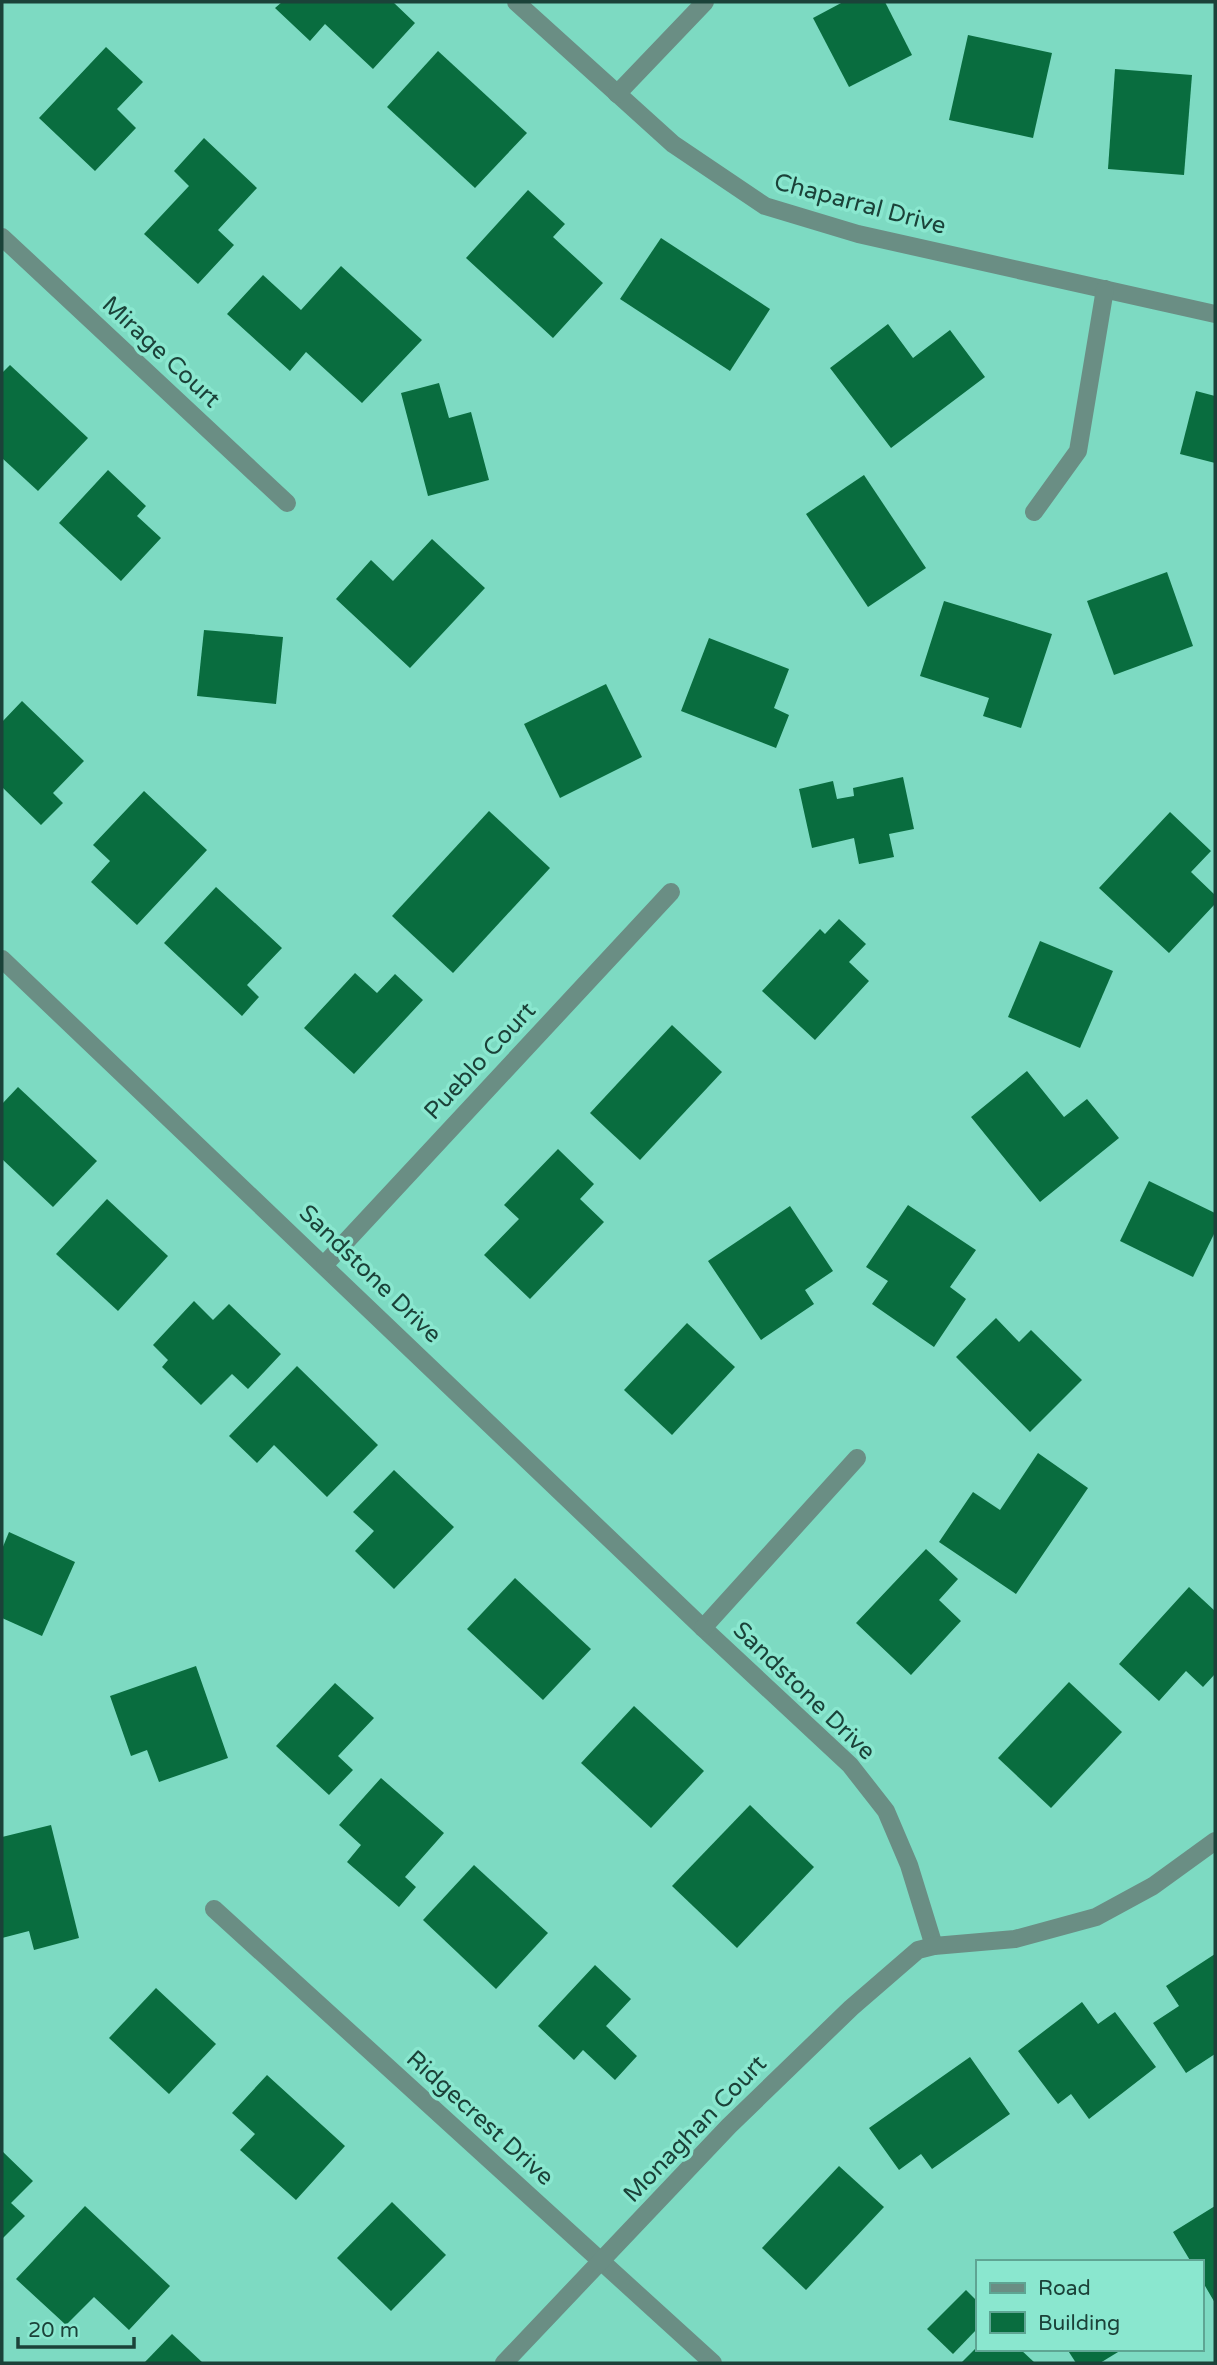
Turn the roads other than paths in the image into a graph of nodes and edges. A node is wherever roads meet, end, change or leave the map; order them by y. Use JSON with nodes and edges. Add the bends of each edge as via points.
{"nodes":[{"id":1,"x":516,"y":2,"type":"edge"},
{"id":2,"x":705,"y":2,"type":"edge"},
{"id":3,"x":617,"y":94,"type":"junction"},
{"id":4,"x":2,"y":237,"type":"edge"},
{"id":5,"x":1105,"y":289,"type":"junction"},
{"id":6,"x":1215,"y":314,"type":"edge"},
{"id":7,"x":286,"y":503,"type":"dead end"},
{"id":8,"x":1034,"y":512,"type":"dead end"},
{"id":9,"x":671,"y":892,"type":"dead end"},
{"id":10,"x":2,"y":959,"type":"edge"},
{"id":11,"x":325,"y":1264,"type":"junction"},
{"id":12,"x":857,"y":1458,"type":"dead end"},
{"id":13,"x":702,"y":1628,"type":"junction"},
{"id":14,"x":1215,"y":1842,"type":"edge"},
{"id":15,"x":214,"y":1909,"type":"dead end"},
{"id":16,"x":934,"y":1946,"type":"junction"},
{"id":17,"x":601,"y":2262,"type":"junction"},
{"id":18,"x":504,"y":2363,"type":"edge"},
{"id":19,"x":713,"y":2363,"type":"edge"}],
"edges":[{"from":1,"to":3,"type":"street","name":"Chaparral Drive"},
{"from":2,"to":3,"type":"street"},
{"from":3,"to":5,"type":"street","name":"Chaparral Drive","via":[[673,144],[765,206],[858,234]]},
{"from":4,"to":7,"type":"street","name":"Mirage Court"},
{"from":5,"to":6,"type":"street","name":"Chaparral Drive"},
{"from":5,"to":8,"type":"street","via":[[1078,451]]},
{"from":9,"to":11,"type":"street","name":"Pueblo Court"},
{"from":10,"to":11,"type":"street","name":"Sandstone Drive"},
{"from":11,"to":13,"type":"street","name":"Sandstone Drive"},
{"from":12,"to":13,"type":"street","name":"Sandstone Drive"},
{"from":13,"to":16,"type":"street","name":"Sandstone Drive","via":[[850,1765],[886,1811],[909,1865]]},
{"from":14,"to":16,"type":"street","via":[[1153,1886],[1096,1917],[1015,1939]]},
{"from":15,"to":17,"type":"street","name":"Ridgecrest Drive"},
{"from":16,"to":17,"type":"street","name":"Monaghan Court","via":[[918,1950],[841,2017],[729,2126]]},
{"from":17,"to":18,"type":"street","name":"Monaghan Court"},
{"from":17,"to":19,"type":"street","name":"Ridgecrest Drive"}]}
